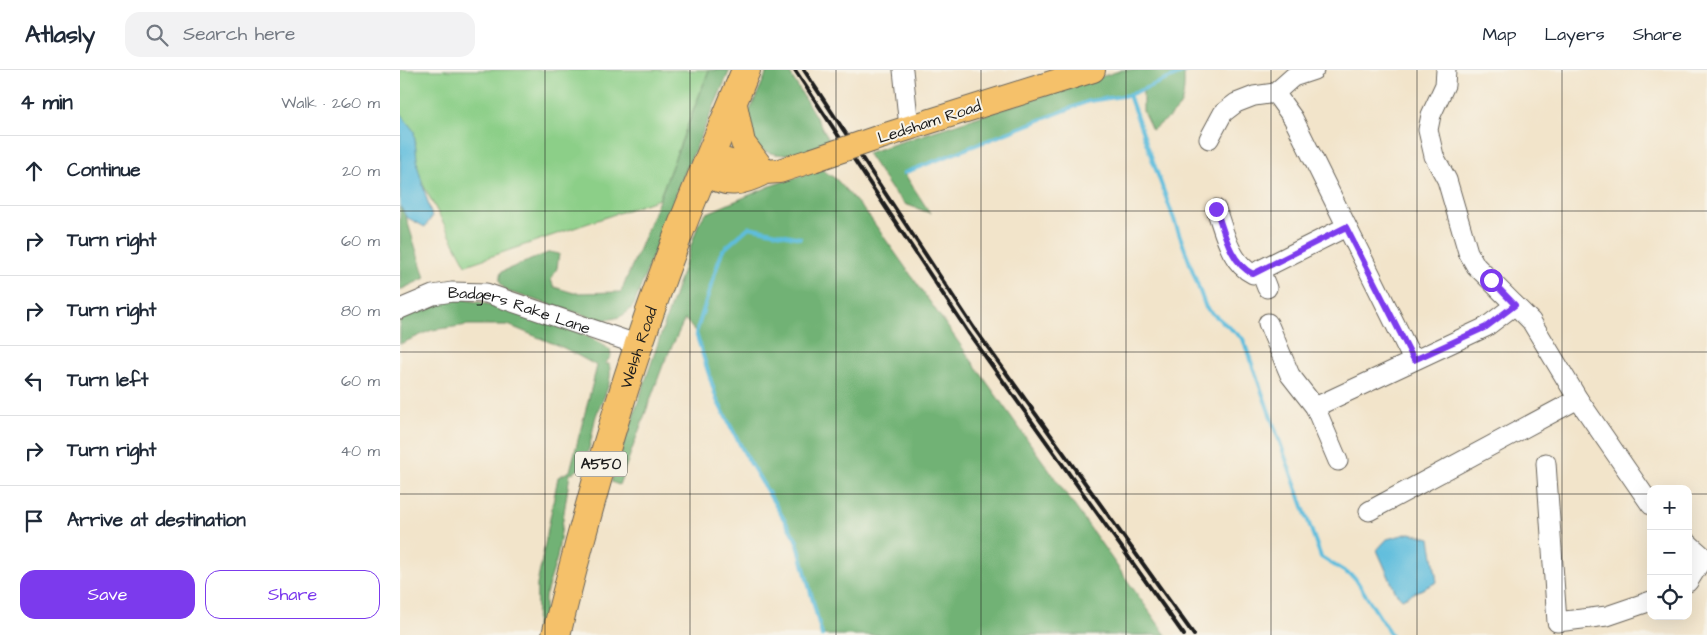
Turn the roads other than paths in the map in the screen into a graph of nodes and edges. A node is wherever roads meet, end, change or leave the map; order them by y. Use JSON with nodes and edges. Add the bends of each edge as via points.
{"nodes":[{"id":1,"x":746,"y":70,"type":"edge"},
{"id":2,"x":903,"y":70,"type":"edge"},
{"id":3,"x":1093,"y":70,"type":"edge"},
{"id":4,"x":1314,"y":70,"type":"edge"},
{"id":5,"x":1446,"y":70,"type":"edge"},
{"id":6,"x":1275,"y":93,"type":"junction"},
{"id":7,"x":734,"y":100,"type":"junction"},
{"id":8,"x":909,"y":127,"type":"junction"},
{"id":9,"x":1209,"y":139,"type":"dead end"},
{"id":10,"x":706,"y":164,"type":"junction"},
{"id":11,"x":765,"y":172,"type":"junction"},
{"id":12,"x":740,"y":183,"type":"junction"},
{"id":13,"x":690,"y":206,"type":"junction"},
{"id":14,"x":1216,"y":209,"type":"dead end"},
{"id":15,"x":1346,"y":227,"type":"junction"},
{"id":16,"x":1260,"y":270,"type":"junction"},
{"id":17,"x":1268,"y":288,"type":"dead end"},
{"id":18,"x":1515,"y":305,"type":"junction"},
{"id":19,"x":400,"y":309,"type":"edge"},
{"id":20,"x":1268,"y":324,"type":"dead end"},
{"id":21,"x":639,"y":344,"type":"junction"},
{"id":22,"x":1414,"y":360,"type":"junction"},
{"id":23,"x":1578,"y":399,"type":"junction"},
{"id":24,"x":1315,"y":407,"type":"junction"},
{"id":25,"x":1338,"y":461,"type":"dead end"},
{"id":26,"x":1546,"y":463,"type":"dead end"},
{"id":27,"x":1647,"y":500,"type":"edge"},
{"id":28,"x":1370,"y":511,"type":"dead end"},
{"id":29,"x":1692,"y":547,"type":"edge"},
{"id":30,"x":1705,"y":559,"type":"edge"},
{"id":31,"x":1692,"y":577,"type":"edge"},
{"id":32,"x":1647,"y":602,"type":"edge"},
{"id":33,"x":556,"y":635,"type":"edge"}],
"edges":[{"from":1,"to":7,"type":"highway","name":"Welsh Road","number":"A550"},
{"from":2,"to":8,"type":"street"},
{"from":3,"to":8,"type":"main road","name":"Ledsham Road"},
{"from":4,"to":6,"type":"street","via":[[1292,77]]},
{"from":5,"to":18,"type":"street","via":[[1445,85],[1429,120],[1434,156],[1447,180],[1468,252],[1476,266]]},
{"from":6,"to":9,"type":"street","via":[[1236,103],[1223,113]]},
{"from":6,"to":15,"type":"street","via":[[1293,118]]},
{"from":7,"to":10,"type":"highway","name":"Welsh Road","number":"A550"},
{"from":7,"to":11,"type":"main road","via":[[743,143]]},
{"from":8,"to":11,"type":"main road","name":"Ledsham Road","bridge":true,"via":[[779,171]]},
{"from":10,"to":11,"type":"main road","name":"Ledsham Road"},
{"from":10,"to":12,"type":"main road","via":[[714,180]]},
{"from":10,"to":13,"type":"highway","name":"Welsh Road","number":"A550"},
{"from":11,"to":12,"type":"main road","name":"Ledsham Road"},
{"from":12,"to":13,"type":"main road","name":"Ledsham Road"},
{"from":13,"to":21,"type":"highway","name":"Welsh Road","number":"A550"},
{"from":14,"to":16,"type":"street","via":[[1232,254],[1247,271],[1253,274]]},
{"from":15,"to":16,"type":"street"},
{"from":15,"to":22,"type":"street"},
{"from":16,"to":17,"type":"street"},
{"from":18,"to":22,"type":"street","via":[[1486,327]]},
{"from":18,"to":23,"type":"street","via":[[1530,320]]},
{"from":19,"to":21,"type":"street","name":"Badgers Rake Lane","via":[[432,295],[486,293]]},
{"from":20,"to":24,"type":"street","via":[[1290,375]]},
{"from":21,"to":33,"type":"highway","name":"Welsh Road","number":"A550","via":[[600,469]]},
{"from":22,"to":24,"type":"street"},
{"from":23,"to":27,"type":"street"},
{"from":23,"to":28,"type":"street"},
{"from":24,"to":25,"type":"street"},
{"from":26,"to":32,"type":"street","via":[[1557,622],[1607,616]]},
{"from":29,"to":30,"type":"street"},
{"from":30,"to":31,"type":"street"}]}
